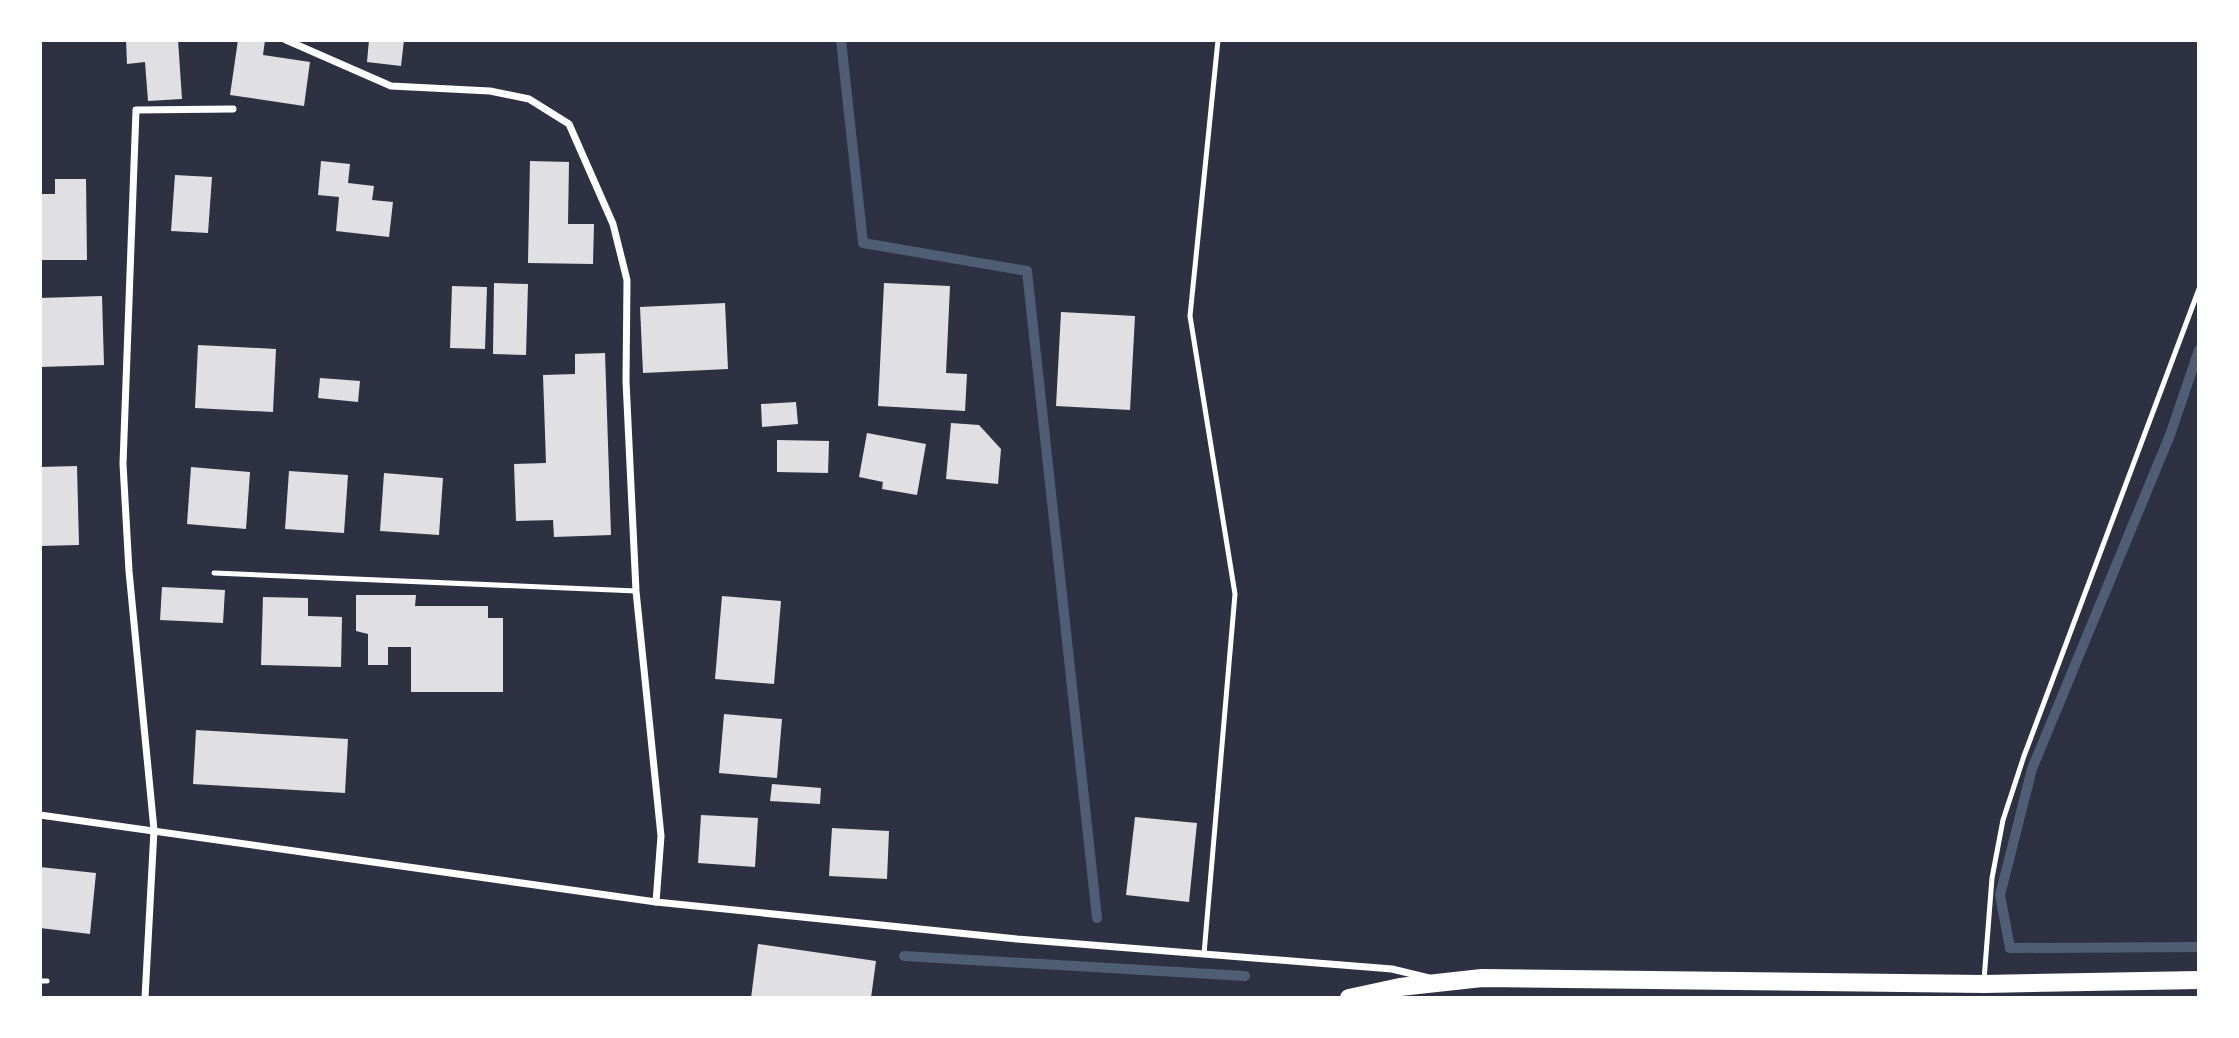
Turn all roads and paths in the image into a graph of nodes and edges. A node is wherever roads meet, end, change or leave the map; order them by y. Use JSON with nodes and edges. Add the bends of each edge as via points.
{"nodes":[{"id":1,"x":286,"y":40,"type":"edge"},
{"id":2,"x":1218,"y":40,"type":"edge"},
{"id":3,"x":233,"y":109,"type":"dead end"},
{"id":4,"x":2199,"y":289,"type":"edge"},
{"id":5,"x":214,"y":573,"type":"dead end"},
{"id":6,"x":636,"y":591,"type":"junction"},
{"id":7,"x":40,"y":815,"type":"edge"},
{"id":8,"x":154,"y":830,"type":"junction"},
{"id":9,"x":656,"y":902,"type":"junction"},
{"id":10,"x":1203,"y":954,"type":"junction"},
{"id":11,"x":1440,"y":981,"type":"junction"},
{"id":12,"x":2199,"y":981,"type":"edge"},
{"id":13,"x":1983,"y":984,"type":"junction"},
{"id":14,"x":145,"y":998,"type":"edge"},
{"id":15,"x":1349,"y":998,"type":"edge"}],
"edges":[{"from":1,"to":6,"type":"street","via":[[391,86],[490,91],[529,99],[569,124],[613,224],[627,280],[626,380]]},
{"from":2,"to":10,"type":"lane","via":[[1189,316],[1235,594]]},
{"from":3,"to":8,"type":"street","via":[[136,110],[124,464],[129,571]]},
{"from":4,"to":13,"type":"lane","via":[[2003,820],[1992,878]]},
{"from":5,"to":6,"type":"lane"},
{"from":6,"to":9,"type":"street","via":[[661,836]]},
{"from":7,"to":8,"type":"street"},
{"from":8,"to":9,"type":"street"},
{"from":8,"to":14,"type":"street"},
{"from":9,"to":10,"type":"street"},
{"from":10,"to":11,"type":"street","via":[[1392,969]]},
{"from":11,"to":13,"type":"main road"},
{"from":11,"to":15,"type":"main road"},
{"from":12,"to":13,"type":"main road"}]}
